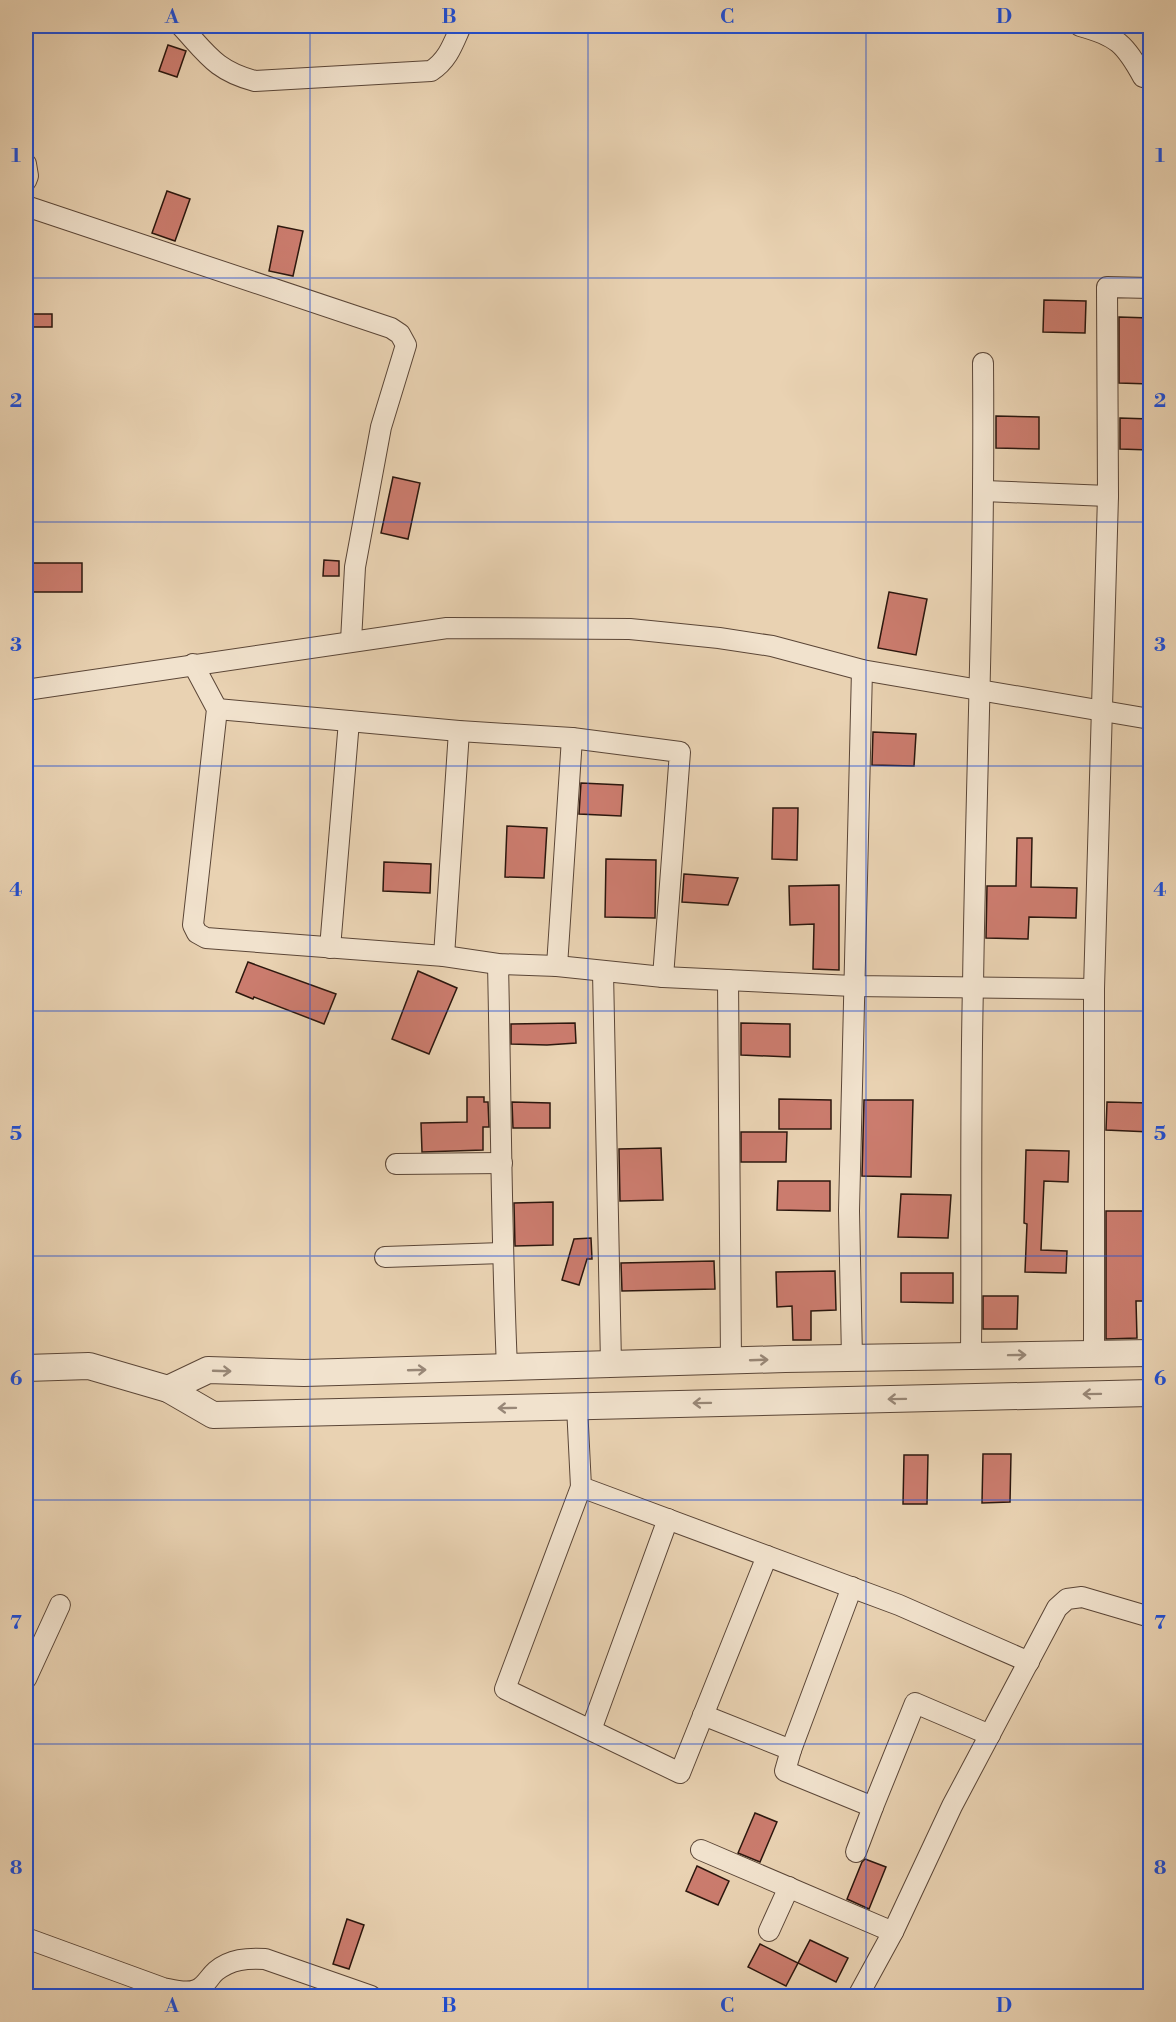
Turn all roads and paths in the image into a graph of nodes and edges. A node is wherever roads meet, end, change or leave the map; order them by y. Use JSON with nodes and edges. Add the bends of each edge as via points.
{"nodes":[{"id":1,"x":181,"y":26,"type":"edge"},
{"id":2,"x":461,"y":26,"type":"edge"},
{"id":3,"x":1080,"y":26,"type":"edge"},
{"id":4,"x":1150,"y":79,"type":"edge"},
{"id":5,"x":26,"y":164,"type":"edge"},
{"id":6,"x":26,"y":181,"type":"edge"},
{"id":7,"x":26,"y":206,"type":"edge"},
{"id":8,"x":1150,"y":288,"type":"edge"},
{"id":9,"x":983,"y":363,"type":"dead end"},
{"id":10,"x":984,"y":491,"type":"junction"},
{"id":11,"x":1108,"y":496,"type":"junction"},
{"id":12,"x":351,"y":641,"type":"junction"},
{"id":13,"x":193,"y":664,"type":"junction"},
{"id":14,"x":862,"y":670,"type":"junction"},
{"id":15,"x":26,"y":690,"type":"edge"},
{"id":16,"x":981,"y":690,"type":"junction"},
{"id":17,"x":217,"y":709,"type":"junction"},
{"id":18,"x":1103,"y":713,"type":"junction"},
{"id":19,"x":1150,"y":719,"type":"edge"},
{"id":20,"x":349,"y":721,"type":"junction"},
{"id":21,"x":459,"y":731,"type":"junction"},
{"id":22,"x":572,"y":738,"type":"junction"},
{"id":23,"x":330,"y":948,"type":"junction"},
{"id":24,"x":444,"y":956,"type":"junction"},
{"id":25,"x":498,"y":964,"type":"junction"},
{"id":26,"x":557,"y":966,"type":"junction"},
{"id":27,"x":603,"y":972,"type":"junction"},
{"id":28,"x":663,"y":977,"type":"junction"},
{"id":29,"x":728,"y":980,"type":"junction"},
{"id":30,"x":853,"y":986,"type":"junction"},
{"id":31,"x":973,"y":987,"type":"junction"},
{"id":32,"x":1094,"y":989,"type":"junction"},
{"id":33,"x":502,"y":1163,"type":"junction"},
{"id":34,"x":396,"y":1164,"type":"dead end"},
{"id":35,"x":502,"y":1253,"type":"junction"},
{"id":36,"x":385,"y":1257,"type":"dead end"},
{"id":37,"x":1150,"y":1353,"type":"edge"},
{"id":38,"x":1094,"y":1354,"type":"junction"},
{"id":39,"x":971,"y":1356,"type":"junction"},
{"id":40,"x":852,"y":1358,"type":"junction"},
{"id":41,"x":731,"y":1361,"type":"junction"},
{"id":42,"x":611,"y":1364,"type":"junction"},
{"id":43,"x":507,"y":1367,"type":"junction"},
{"id":44,"x":26,"y":1368,"type":"edge"},
{"id":45,"x":168,"y":1389,"type":"junction"},
{"id":46,"x":1150,"y":1393,"type":"edge"},
{"id":47,"x":577,"y":1406,"type":"junction"},
{"id":48,"x":581,"y":1487,"type":"junction"},
{"id":49,"x":668,"y":1519,"type":"junction"},
{"id":50,"x":766,"y":1556,"type":"junction"},
{"id":51,"x":852,"y":1587,"type":"junction"},
{"id":52,"x":60,"y":1605,"type":"dead end"},
{"id":53,"x":1150,"y":1617,"type":"edge"},
{"id":54,"x":1029,"y":1662,"type":"junction"},
{"id":55,"x":26,"y":1679,"type":"edge"},
{"id":56,"x":703,"y":1715,"type":"junction"},
{"id":57,"x":591,"y":1730,"type":"junction"},
{"id":58,"x":990,"y":1735,"type":"junction"},
{"id":59,"x":791,"y":1750,"type":"junction"},
{"id":60,"x":873,"y":1806,"type":"junction"},
{"id":61,"x":701,"y":1850,"type":"dead end"},
{"id":62,"x":856,"y":1852,"type":"dead end"},
{"id":63,"x":789,"y":1887,"type":"junction"},
{"id":64,"x":769,"y":1931,"type":"dead end"},
{"id":65,"x":893,"y":1932,"type":"junction"},
{"id":66,"x":26,"y":1938,"type":"edge"},
{"id":67,"x":371,"y":1996,"type":"edge"},
{"id":68,"x":858,"y":1996,"type":"edge"}],
"edges":[{"from":1,"to":2,"type":"street","via":[[218,66],[234,76],[255,81],[430,71],[442,64]]},
{"from":3,"to":4,"type":"street","via":[[1120,42],[1143,77]]},
{"from":5,"to":6,"type":"street"},
{"from":7,"to":12,"type":"street","via":[[400,334],[406,345],[381,427],[355,567]]},
{"from":8,"to":11,"type":"street","via":[[1107,287]]},
{"from":9,"to":10,"type":"street"},
{"from":10,"to":11,"type":"street"},
{"from":10,"to":16,"type":"street"},
{"from":11,"to":18,"type":"street"},
{"from":12,"to":13,"type":"street"},
{"from":12,"to":14,"type":"street","via":[[447,628],[630,629],[772,646]]},
{"from":13,"to":15,"type":"street"},
{"from":13,"to":17,"type":"street"},
{"from":14,"to":16,"type":"street"},
{"from":14,"to":30,"type":"street"},
{"from":16,"to":18,"type":"street"},
{"from":16,"to":31,"type":"street"},
{"from":17,"to":20,"type":"street"},
{"from":17,"to":23,"type":"street","via":[[193,926],[206,938]]},
{"from":18,"to":19,"type":"street"},
{"from":18,"to":32,"type":"street"},
{"from":20,"to":21,"type":"street"},
{"from":20,"to":23,"type":"street"},
{"from":21,"to":22,"type":"street"},
{"from":21,"to":24,"type":"street"},
{"from":22,"to":26,"type":"street"},
{"from":22,"to":28,"type":"street","via":[[680,752]]},
{"from":23,"to":24,"type":"street"},
{"from":24,"to":25,"type":"street"},
{"from":25,"to":26,"type":"street"},
{"from":25,"to":33,"type":"street"},
{"from":26,"to":27,"type":"street"},
{"from":27,"to":28,"type":"street"},
{"from":27,"to":42,"type":"street"},
{"from":28,"to":29,"type":"street"},
{"from":29,"to":30,"type":"street"},
{"from":29,"to":41,"type":"street"},
{"from":30,"to":31,"type":"street"},
{"from":30,"to":40,"type":"street","via":[[849,1211]]},
{"from":31,"to":32,"type":"street"},
{"from":31,"to":39,"type":"street"},
{"from":32,"to":38,"type":"street"},
{"from":33,"to":34,"type":"street"},
{"from":33,"to":35,"type":"street"},
{"from":35,"to":36,"type":"street"},
{"from":35,"to":43,"type":"street"},
{"from":37,"to":38,"type":"street"},
{"from":39,"to":38,"type":"street","one_way":true},
{"from":39,"to":40,"type":"street"},
{"from":41,"to":40,"type":"street","one_way":true},
{"from":41,"to":42,"type":"street"},
{"from":42,"to":43,"type":"street"},
{"from":45,"to":43,"type":"street","one_way":true,"via":[[208,1370],[304,1373]]},
{"from":44,"to":45,"type":"street","via":[[89,1366]]},
{"from":47,"to":45,"type":"street","one_way":true,"via":[[213,1415]]},
{"from":46,"to":47,"type":"street","one_way":true},
{"from":47,"to":48,"type":"street"},
{"from":48,"to":49,"type":"street"},
{"from":48,"to":57,"type":"street","via":[[505,1689]]},
{"from":49,"to":50,"type":"street"},
{"from":49,"to":57,"type":"street"},
{"from":50,"to":51,"type":"street"},
{"from":50,"to":56,"type":"street"},
{"from":51,"to":54,"type":"street"},
{"from":51,"to":59,"type":"street"},
{"from":52,"to":55,"type":"street"},
{"from":53,"to":54,"type":"street","via":[[1082,1597],[1067,1599],[1057,1608]]},
{"from":54,"to":58,"type":"street"},
{"from":56,"to":57,"type":"street","via":[[680,1773]]},
{"from":56,"to":59,"type":"street"},
{"from":58,"to":60,"type":"street","via":[[915,1703]]},
{"from":58,"to":65,"type":"street"},
{"from":59,"to":60,"type":"street","via":[[785,1772]]},
{"from":60,"to":62,"type":"street"},
{"from":61,"to":63,"type":"street"},
{"from":63,"to":64,"type":"street"},
{"from":63,"to":65,"type":"street"},
{"from":65,"to":68,"type":"street"},
{"from":66,"to":67,"type":"street","via":[[182,1992],[195,1991],[217,1971],[247,1958],[265,1959]]}]}
